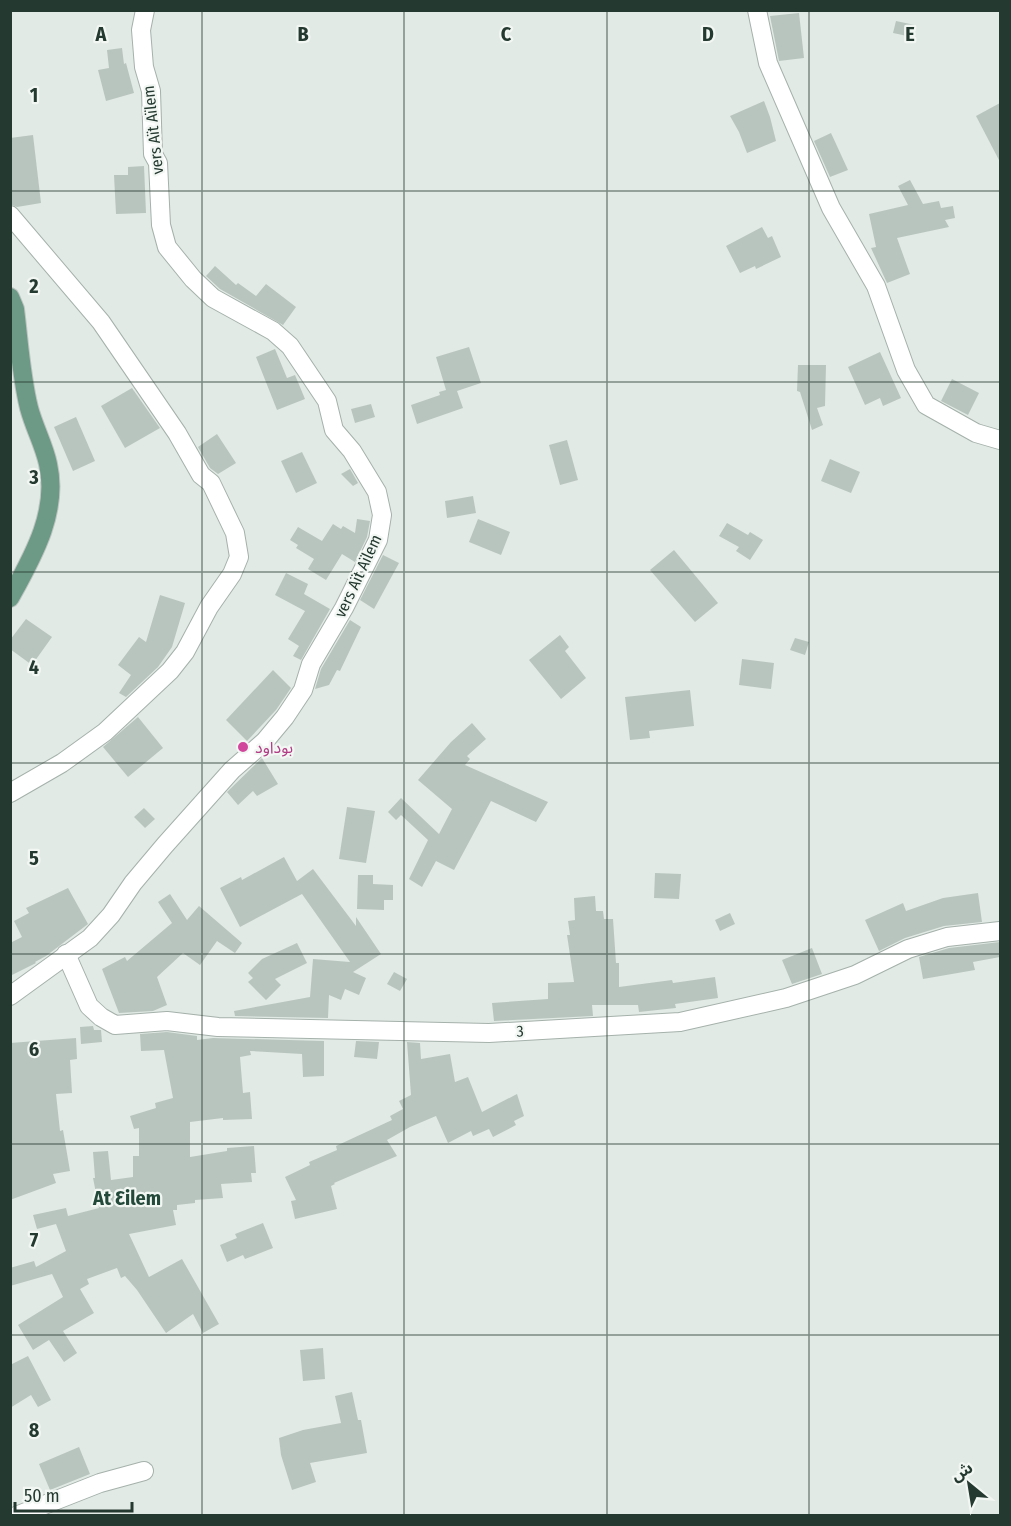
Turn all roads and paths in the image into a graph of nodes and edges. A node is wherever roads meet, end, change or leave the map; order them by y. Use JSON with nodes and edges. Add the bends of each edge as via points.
{"nodes":[{"id":1,"x":146,"y":10,"type":"edge"},
{"id":2,"x":758,"y":10,"type":"edge"},
{"id":3,"x":10,"y":215,"type":"edge"},
{"id":4,"x":10,"y":297,"type":"edge"},
{"id":5,"x":1000,"y":440,"type":"edge"},
{"id":6,"x":10,"y":598,"type":"edge"},
{"id":7,"x":10,"y":793,"type":"edge"},
{"id":8,"x":1000,"y":931,"type":"edge"},
{"id":9,"x":66,"y":954,"type":"junction"},
{"id":10,"x":10,"y":996,"type":"edge"},
{"id":11,"x":144,"y":1471,"type":"dead end"},
{"id":12,"x":16,"y":1515,"type":"edge"}],
"edges":[{"from":1,"to":9,"type":"street","name":"vers Aït Aïlem","via":[[141,30],[144,67],[151,91],[153,154],[158,163],[161,225],[167,247],[213,298],[263,325],[290,346],[327,401],[334,430],[377,492],[382,515],[374,550],[311,664],[303,690],[285,717],[165,845],[90,938]]},
{"from":2,"to":5,"type":"street","via":[[768,63],[839,224],[876,286],[906,370],[926,405],[976,433]]},
{"from":3,"to":7,"type":"street","via":[[101,322],[201,475],[211,483],[235,533],[239,557],[170,672],[105,732]]},
{"from":4,"to":6,"type":"main road","via":[[29,408],[48,464],[51,487],[47,517],[36,549]]},
{"from":8,"to":9,"type":"street","name":"3","via":[[947,937],[786,998],[680,1022],[489,1033],[218,1027],[167,1021],[115,1025],[89,1006]]},
{"from":9,"to":10,"type":"street","name":"vers Aït Aïlem"},
{"from":11,"to":12,"type":"street"}]}
